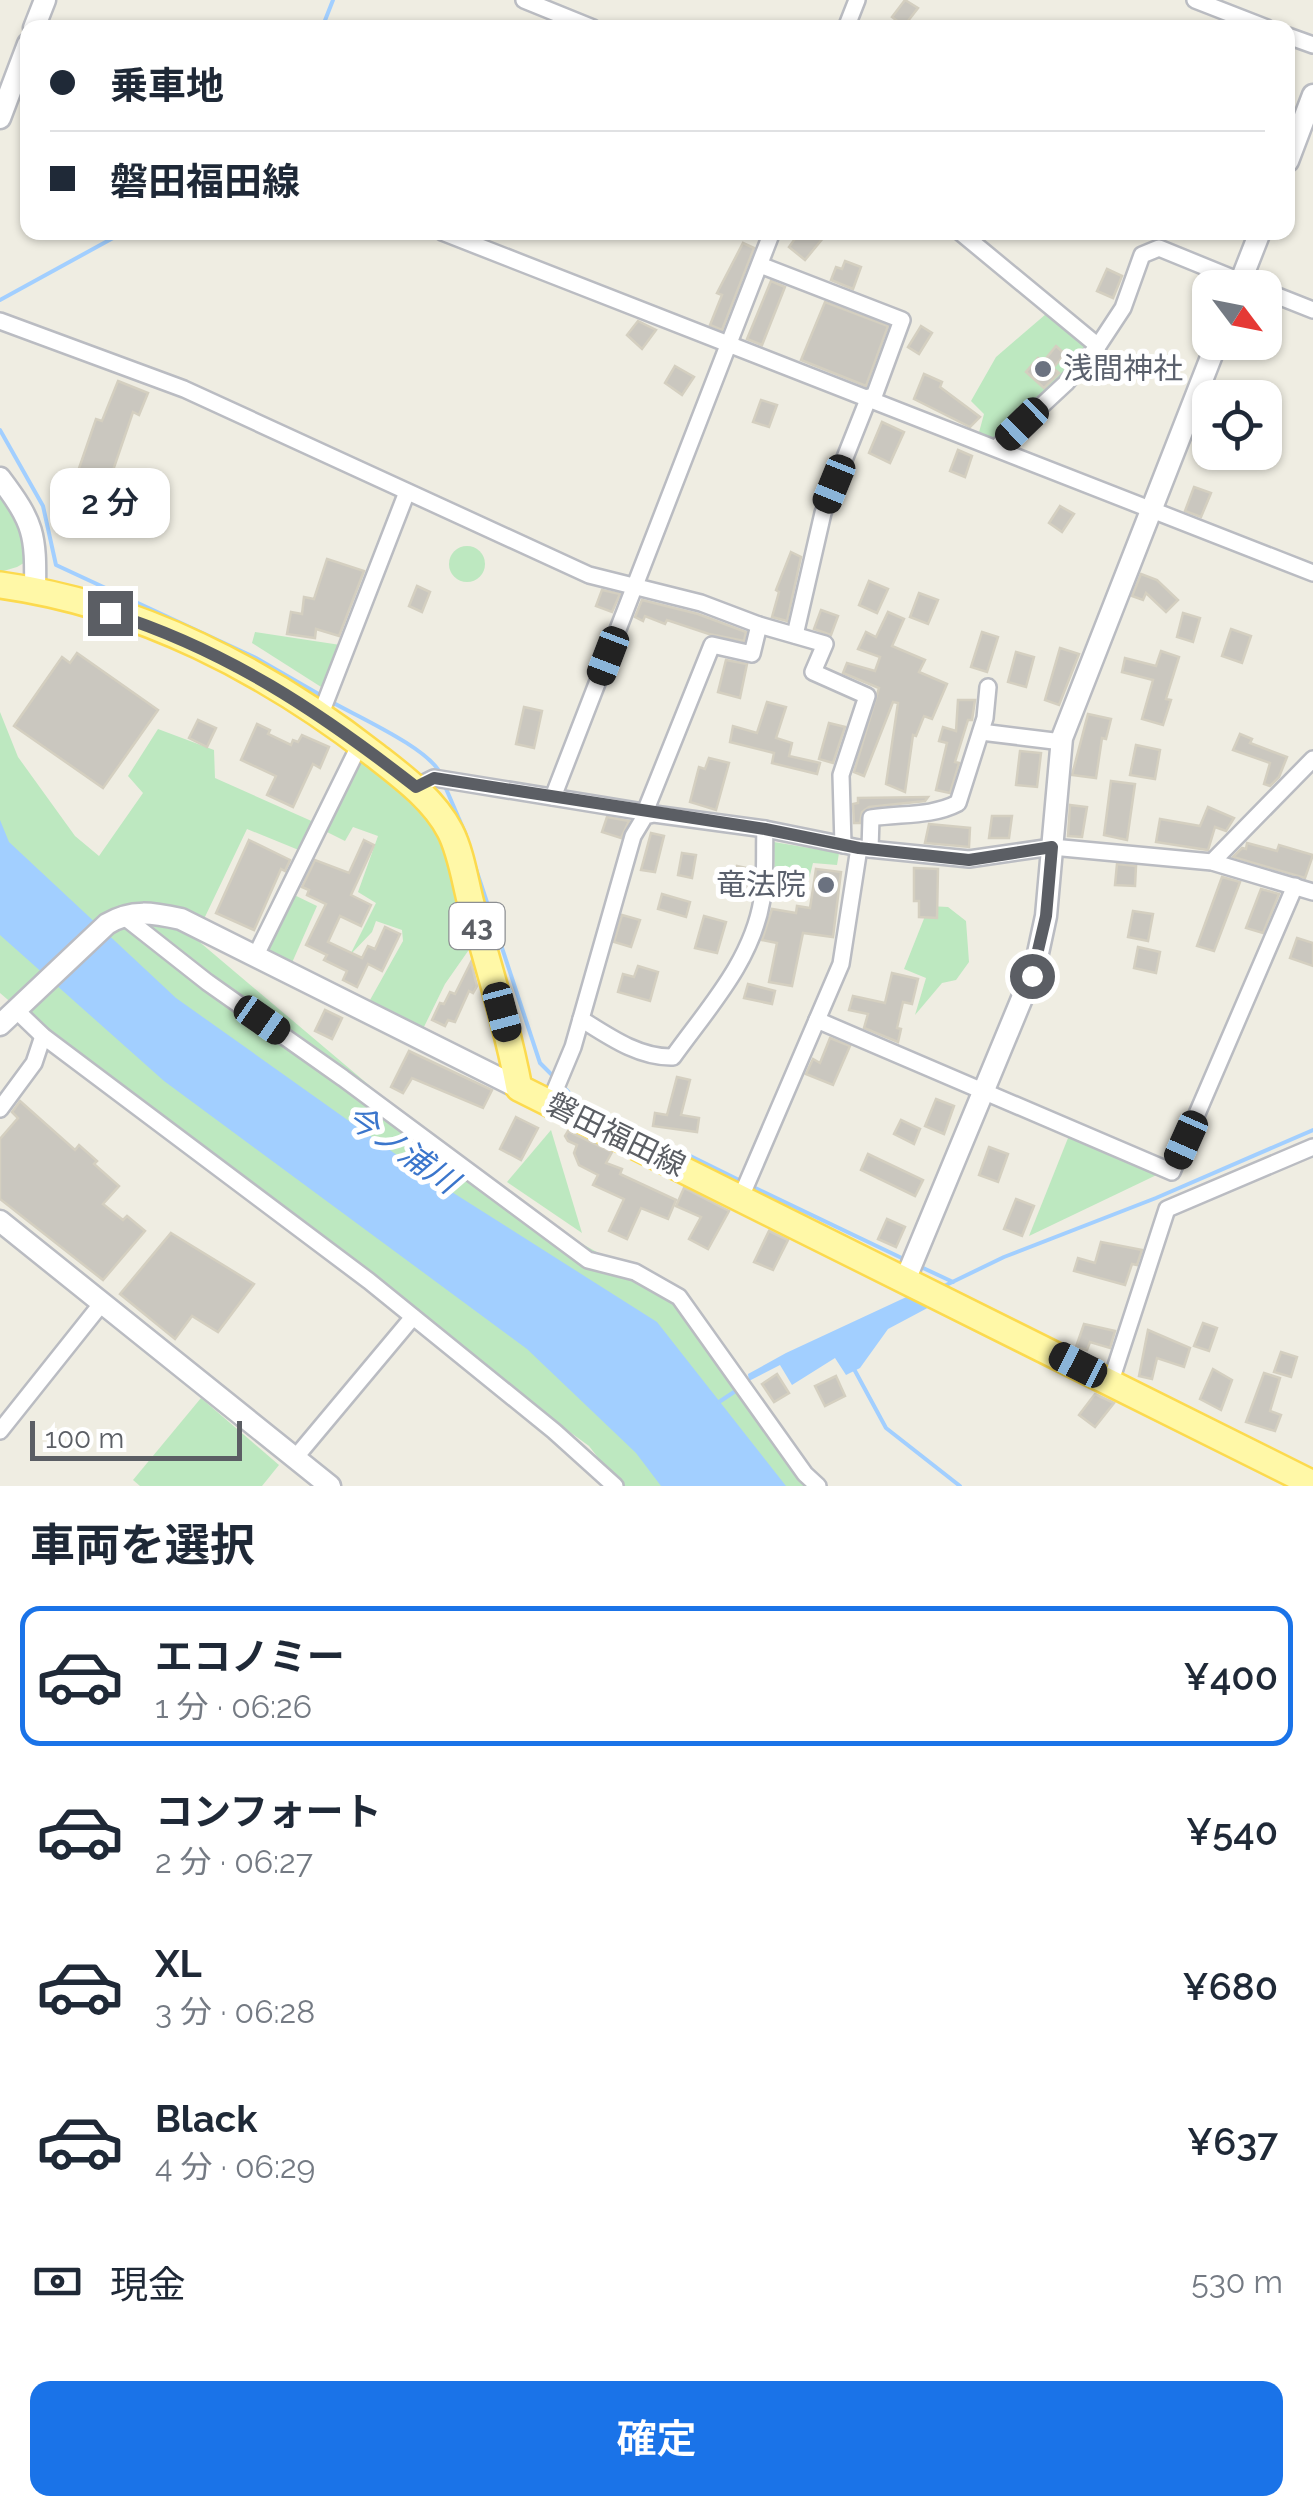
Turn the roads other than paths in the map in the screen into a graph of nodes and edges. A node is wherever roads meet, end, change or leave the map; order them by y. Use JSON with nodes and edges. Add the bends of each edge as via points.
{"nodes":[{"id":1,"x":524,"y":0,"type":"edge"},
{"id":2,"x":1195,"y":0,"type":"edge"},
{"id":3,"x":573,"y":20,"type":"edge"},
{"id":4,"x":1246,"y":20,"type":"edge"},
{"id":5,"x":20,"y":73,"type":"edge"},
{"id":6,"x":1313,"y":96,"type":"edge"},
{"id":7,"x":0,"y":118,"type":"edge"},
{"id":8,"x":1295,"y":143,"type":"edge"},
{"id":9,"x":463,"y":240,"type":"edge"},
{"id":10,"x":769,"y":240,"type":"edge"},
{"id":11,"x":970,"y":240,"type":"edge"},
{"id":12,"x":1258,"y":240,"type":"edge"},
{"id":13,"x":760,"y":264,"type":"junction"},
{"id":14,"x":1210,"y":270,"type":"edge"},
{"id":15,"x":1249,"y":270,"type":"edge"},
{"id":16,"x":1282,"y":298,"type":"edge"},
{"id":17,"x":1313,"y":310,"type":"edge"},
{"id":18,"x":0,"y":321,"type":"edge"},
{"id":19,"x":730,"y":344,"type":"junction"},
{"id":20,"x":1098,"y":346,"type":"junction"},
{"id":21,"x":1210,"y":360,"type":"edge"},
{"id":22,"x":871,"y":398,"type":"junction"},
{"id":23,"x":996,"y":448,"type":"junction"},
{"id":24,"x":0,"y":478,"type":"edge"},
{"id":25,"x":407,"y":492,"type":"junction"},
{"id":26,"x":1152,"y":511,"type":"junction"},
{"id":27,"x":1313,"y":573,"type":"edge"},
{"id":28,"x":0,"y":585,"type":"edge"},
{"id":29,"x":634,"y":586,"type":"junction"},
{"id":30,"x":36,"y":590,"type":"junction"},
{"id":31,"x":760,"y":625,"type":"junction"},
{"id":32,"x":795,"y":634,"type":"junction"},
{"id":33,"x":988,"y":687,"type":"dead end"},
{"id":34,"x":320,"y":716,"type":"junction"},
{"id":35,"x":982,"y":732,"type":"junction"},
{"id":36,"x":1062,"y":742,"type":"junction"},
{"id":37,"x":360,"y":744,"type":"junction"},
{"id":38,"x":1313,"y":758,"type":"edge"},
{"id":39,"x":416,"y":787,"type":"junction"},
{"id":40,"x":553,"y":797,"type":"junction"},
{"id":41,"x":649,"y":813,"type":"junction"},
{"id":42,"x":765,"y":829,"type":"junction"},
{"id":43,"x":857,"y":847,"type":"junction"},
{"id":44,"x":1052,"y":847,"type":"junction"},
{"id":45,"x":1212,"y":862,"type":"junction"},
{"id":46,"x":1295,"y":886,"type":"junction"},
{"id":47,"x":1313,"y":892,"type":"edge"},
{"id":48,"x":114,"y":919,"type":"junction"},
{"id":49,"x":256,"y":957,"type":"junction"},
{"id":50,"x":17,"y":1010,"type":"junction"},
{"id":51,"x":580,"y":1019,"type":"junction"},
{"id":52,"x":817,"y":1020,"type":"junction"},
{"id":53,"x":0,"y":1025,"type":"edge"},
{"id":54,"x":43,"y":1036,"type":"junction"},
{"id":55,"x":518,"y":1088,"type":"junction"},
{"id":56,"x":983,"y":1092,"type":"junction"},
{"id":57,"x":550,"y":1102,"type":"junction"},
{"id":58,"x":0,"y":1109,"type":"edge"},
{"id":59,"x":1313,"y":1147,"type":"edge"},
{"id":60,"x":742,"y":1197,"type":"junction"},
{"id":61,"x":0,"y":1221,"type":"edge"},
{"id":62,"x":926,"y":1289,"type":"junction"},
{"id":63,"x":102,"y":1303,"type":"junction"},
{"id":64,"x":413,"y":1317,"type":"junction"},
{"id":65,"x":1111,"y":1381,"type":"junction"},
{"id":66,"x":0,"y":1430,"type":"edge"},
{"id":67,"x":295,"y":1458,"type":"junction"},
{"id":68,"x":603,"y":1472,"type":"junction"},
{"id":69,"x":1282,"y":1478,"type":"edge"},
{"id":70,"x":1313,"y":1484,"type":"edge"},
{"id":71,"x":330,"y":1486,"type":"edge"},
{"id":72,"x":591,"y":1486,"type":"edge"},
{"id":73,"x":616,"y":1486,"type":"edge"},
{"id":74,"x":818,"y":1486,"type":"edge"}],
"edges":[{"from":1,"to":3,"type":"street"},
{"from":2,"to":4,"type":"street"},
{"from":5,"to":7,"type":"street"},
{"from":6,"to":8,"type":"street"},
{"from":9,"to":19,"type":"street"},
{"from":10,"to":13,"type":"street"},
{"from":11,"to":20,"type":"street"},
{"from":12,"to":15,"type":"street"},
{"from":13,"to":19,"type":"street"},
{"from":13,"to":22,"type":"street","via":[[902,320]]},
{"from":14,"to":20,"type":"street","via":[[1159,248],[1142,255],[1123,308]]},
{"from":16,"to":17,"type":"street"},
{"from":18,"to":25,"type":"street","via":[[184,389]]},
{"from":19,"to":22,"type":"street"},
{"from":19,"to":29,"type":"street"},
{"from":20,"to":23,"type":"street"},
{"from":21,"to":26,"type":"street"},
{"from":22,"to":23,"type":"street"},
{"from":22,"to":32,"type":"street","via":[[822,512]]},
{"from":23,"to":26,"type":"street"},
{"from":24,"to":30,"type":"street","via":[[24,508],[36,539]]},
{"from":25,"to":29,"type":"street","via":[[589,575]]},
{"from":25,"to":34,"type":"street"},
{"from":26,"to":27,"type":"street"},
{"from":26,"to":36,"type":"street"},
{"from":28,"to":30,"type":"main road","name":"磐田福田線","number":"43"},
{"from":29,"to":31,"type":"street"},
{"from":29,"to":40,"type":"street"},
{"from":30,"to":34,"type":"main road","name":"磐田福田線","number":"43","via":[[216,653]]},
{"from":31,"to":32,"type":"street"},
{"from":31,"to":41,"type":"street","via":[[752,654],[712,645]]},
{"from":32,"to":43,"type":"street","via":[[825,644],[813,672],[867,696],[841,775]]},
{"from":33,"to":35,"type":"street"},
{"from":34,"to":37,"type":"main road","name":"磐田福田線","number":"43"},
{"from":35,"to":36,"type":"street"},
{"from":35,"to":43,"type":"street","via":[[958,803],[938,813],[871,818]]},
{"from":36,"to":44,"type":"street"},
{"from":37,"to":39,"type":"main road","name":"磐田福田線","number":"43"},
{"from":37,"to":49,"type":"street"},
{"from":38,"to":45,"type":"street"},
{"from":39,"to":40,"type":"street","via":[[434,778]]},
{"from":39,"to":55,"type":"main road","name":"磐田福田線","number":"43","via":[[450,832]]},
{"from":40,"to":41,"type":"street"},
{"from":41,"to":42,"type":"street"},
{"from":41,"to":51,"type":"street","via":[[633,836]]},
{"from":42,"to":43,"type":"street"},
{"from":42,"to":51,"type":"street","via":[[763,898],[752,941],[673,1056],[649,1054]]},
{"from":43,"to":44,"type":"street","via":[[969,860]]},
{"from":43,"to":52,"type":"street","via":[[846,941]]},
{"from":44,"to":45,"type":"street"},
{"from":44,"to":56,"type":"street","via":[[1036,967]]},
{"from":45,"to":46,"type":"street"},
{"from":46,"to":47,"type":"street"},
{"from":46,"to":56,"type":"street","via":[[1172,1172]]},
{"from":48,"to":49,"type":"street","via":[[147,912],[181,919]]},
{"from":48,"to":50,"type":"street"},
{"from":48,"to":74,"type":"street","via":[[588,1260],[635,1272],[679,1297]]},
{"from":49,"to":55,"type":"street"},
{"from":50,"to":53,"type":"street"},
{"from":50,"to":54,"type":"street"},
{"from":51,"to":57,"type":"street"},
{"from":52,"to":56,"type":"street"},
{"from":52,"to":60,"type":"street"},
{"from":54,"to":58,"type":"street","via":[[34,1063]]},
{"from":54,"to":64,"type":"street"},
{"from":55,"to":57,"type":"main road","name":"磐田福田線"},
{"from":56,"to":62,"type":"street"},
{"from":57,"to":60,"type":"main road","name":"磐田福田線"},
{"from":59,"to":65,"type":"street","via":[[1167,1209]]},
{"from":60,"to":62,"type":"main road","name":"磐田福田線"},
{"from":61,"to":63,"type":"street"},
{"from":62,"to":65,"type":"main road","name":"磐田福田線"},
{"from":63,"to":66,"type":"street"},
{"from":63,"to":67,"type":"street"},
{"from":64,"to":67,"type":"street"},
{"from":64,"to":68,"type":"street"},
{"from":65,"to":69,"type":"main road","name":"磐田福田線"},
{"from":67,"to":71,"type":"street"},
{"from":68,"to":72,"type":"street"},
{"from":68,"to":73,"type":"street"},
{"from":69,"to":70,"type":"main road","name":"磐田福田線"}]}
